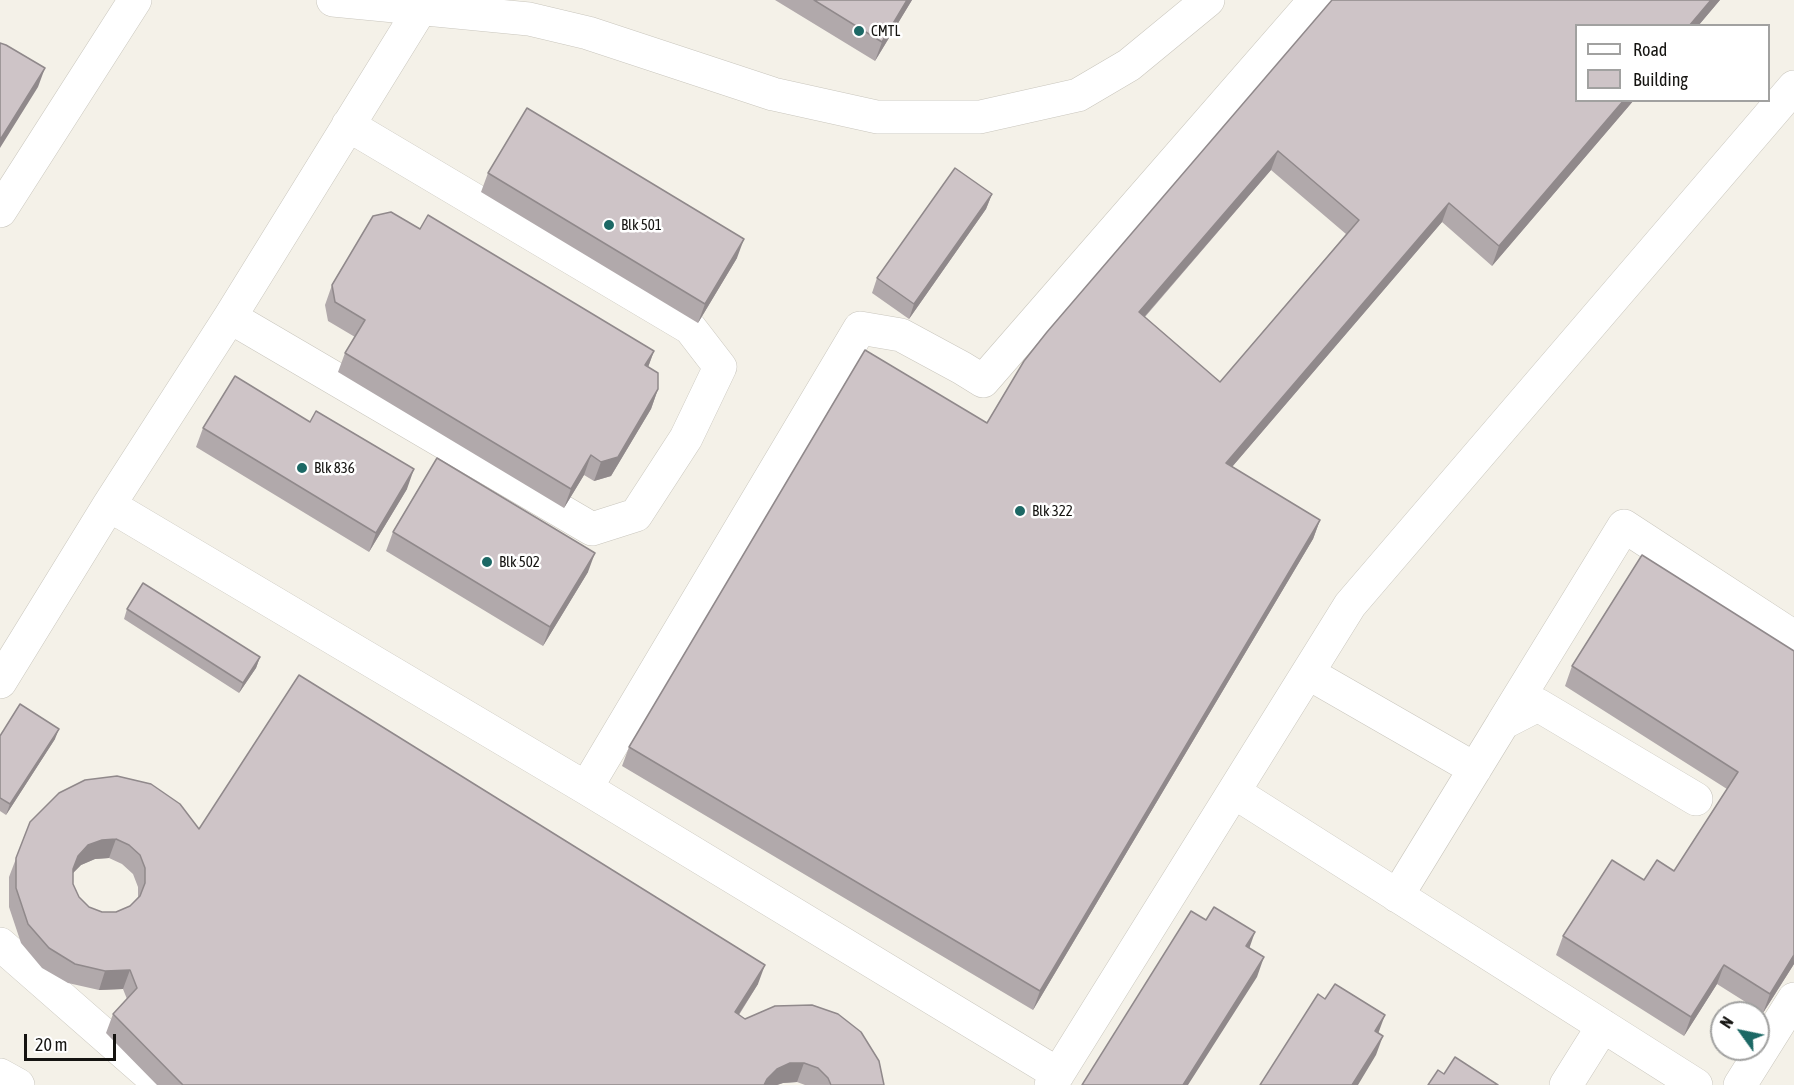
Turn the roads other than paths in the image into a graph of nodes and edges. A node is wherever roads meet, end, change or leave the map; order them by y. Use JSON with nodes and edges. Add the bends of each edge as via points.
{"nodes":[{"id":1,"x":135,"y":0,"type":"edge"},
{"id":2,"x":333,"y":0,"type":"edge"},
{"id":3,"x":1208,"y":0,"type":"edge"},
{"id":4,"x":1315,"y":0,"type":"edge"},
{"id":5,"x":421,"y":8,"type":"junction"},
{"id":6,"x":1794,"y":87,"type":"edge"},
{"id":7,"x":348,"y":125,"type":"junction"},
{"id":8,"x":0,"y":210,"type":"edge"},
{"id":9,"x":230,"y":317,"type":"junction"},
{"id":10,"x":109,"y":505,"type":"junction"},
{"id":11,"x":1794,"y":638,"type":"edge"},
{"id":12,"x":1308,"y":673,"type":"junction"},
{"id":13,"x":0,"y":682,"type":"edge"},
{"id":14,"x":1503,"y":723,"type":"junction"},
{"id":15,"x":1475,"y":768,"type":"junction"},
{"id":16,"x":586,"y":788,"type":"junction"},
{"id":17,"x":1234,"y":792,"type":"junction"},
{"id":18,"x":1696,"y":799,"type":"dead end"},
{"id":19,"x":1397,"y":896,"type":"junction"},
{"id":20,"x":0,"y":944,"type":"edge"},
{"id":21,"x":1794,"y":999,"type":"edge"},
{"id":22,"x":1603,"y":1026,"type":"junction"},
{"id":23,"x":0,"y":1075,"type":"edge"},
{"id":24,"x":1055,"y":1079,"type":"edge"},
{"id":25,"x":18,"y":1085,"type":"edge"},
{"id":26,"x":161,"y":1085,"type":"edge"},
{"id":27,"x":1566,"y":1085,"type":"edge"},
{"id":28,"x":1696,"y":1085,"type":"edge"},
{"id":29,"x":1740,"y":1085,"type":"edge"}],
"edges":[{"from":1,"to":8,"type":"lane"},
{"from":2,"to":5,"type":"lane"},
{"from":3,"to":5,"type":"lane","via":[[1129,65],[1078,95],[980,117],[877,117],[773,94],[588,33],[529,19]]},
{"from":4,"to":16,"type":"lane","via":[[982,381],[901,335],[861,328]]},
{"from":5,"to":7,"type":"lane"},
{"from":6,"to":12,"type":"lane","via":[[1350,605]]},
{"from":7,"to":9,"type":"lane"},
{"from":7,"to":9,"type":"lane","via":[[690,328],[720,366],[686,438],[636,515],[592,529]]},
{"from":9,"to":10,"type":"lane"},
{"from":10,"to":13,"type":"lane"},
{"from":10,"to":16,"type":"lane"},
{"from":11,"to":14,"type":"lane","via":[[1624,526]]},
{"from":12,"to":15,"type":"lane"},
{"from":12,"to":17,"type":"lane"},
{"from":14,"to":15,"type":"lane"},
{"from":14,"to":18,"type":"lane","via":[[1538,705]]},
{"from":15,"to":19,"type":"lane"},
{"from":16,"to":24,"type":"lane"},
{"from":17,"to":19,"type":"lane"},
{"from":17,"to":24,"type":"lane"},
{"from":19,"to":22,"type":"lane"},
{"from":20,"to":26,"type":"lane"},
{"from":21,"to":29,"type":"lane"},
{"from":22,"to":27,"type":"lane"},
{"from":22,"to":28,"type":"lane"},
{"from":23,"to":25,"type":"lane"}]}
